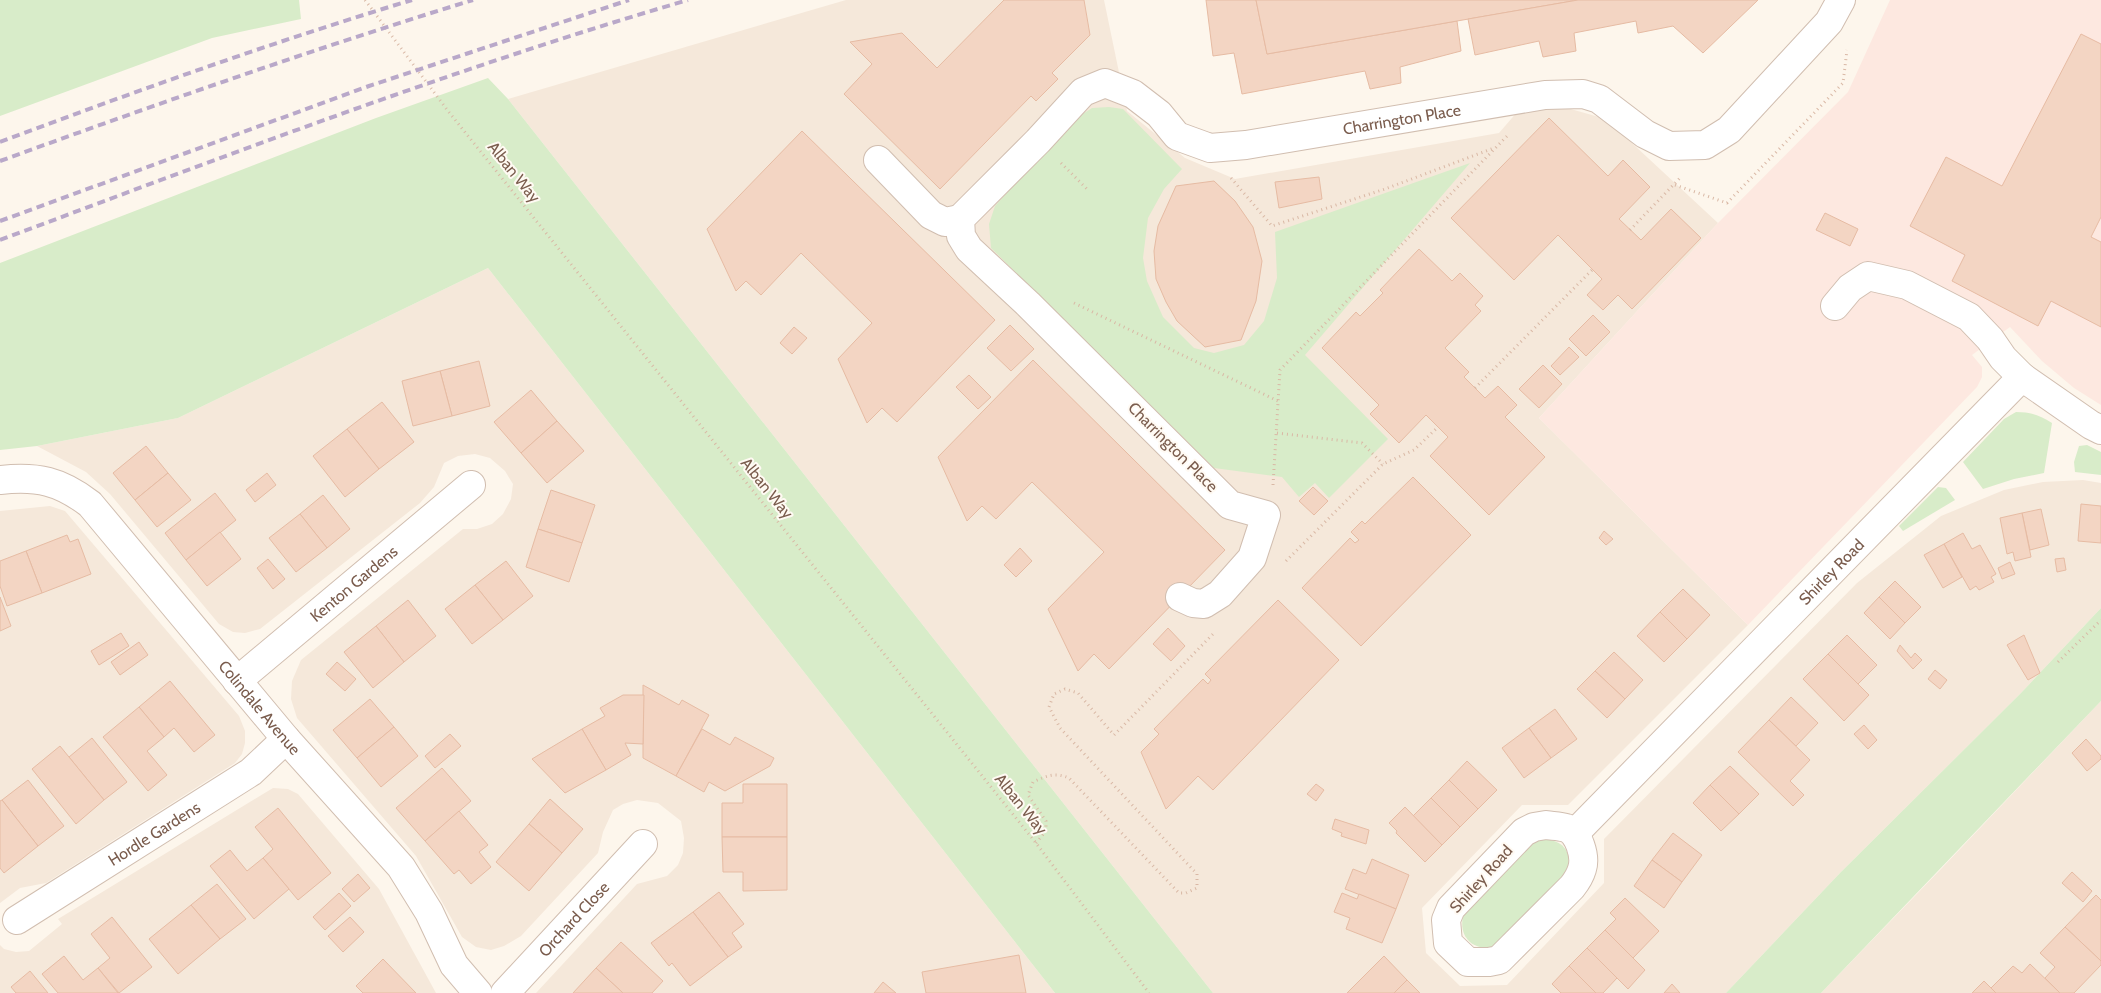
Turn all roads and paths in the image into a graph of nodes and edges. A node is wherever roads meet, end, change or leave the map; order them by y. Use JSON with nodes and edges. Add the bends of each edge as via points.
{"nodes":[{"id":1,"x":365,"y":0,"type":"edge"},
{"id":2,"x":1841,"y":0,"type":"edge"},
{"id":3,"x":1846,"y":54,"type":"dead end"},
{"id":4,"x":1545,"y":95,"type":"junction"},
{"id":5,"x":1705,"y":145,"type":"junction"},
{"id":6,"x":1204,"y":146,"type":"junction"},
{"id":7,"x":1497,"y":146,"type":"junction"},
{"id":8,"x":878,"y":160,"type":"dead end"},
{"id":9,"x":1675,"y":184,"type":"junction"},
{"id":10,"x":960,"y":219,"type":"junction"},
{"id":11,"x":1630,"y":230,"type":"dead end"},
{"id":12,"x":1593,"y":269,"type":"dead end"},
{"id":13,"x":1072,"y":302,"type":"dead end"},
{"id":14,"x":1836,"y":306,"type":"dead end"},
{"id":15,"x":2022,"y":377,"type":"junction"},
{"id":16,"x":1476,"y":388,"type":"dead end"},
{"id":17,"x":1278,"y":401,"type":"junction"},
{"id":18,"x":2101,"y":430,"type":"edge"},
{"id":19,"x":1277,"y":433,"type":"junction"},
{"id":20,"x":1383,"y":464,"type":"dead end"},
{"id":21,"x":0,"y":480,"type":"edge"},
{"id":22,"x":472,"y":485,"type":"dead end"},
{"id":23,"x":1266,"y":516,"type":"junction"},
{"id":24,"x":1180,"y":597,"type":"dead end"},
{"id":25,"x":2101,"y":620,"type":"edge"},
{"id":26,"x":2058,"y":662,"type":"dead end"},
{"id":27,"x":237,"y":681,"type":"junction"},
{"id":28,"x":1078,"y":693,"type":"dead end"},
{"id":29,"x":286,"y":739,"type":"junction"},
{"id":30,"x":1575,"y":833,"type":"junction"},
{"id":31,"x":1036,"y":843,"type":"junction"},
{"id":32,"x":643,"y":844,"type":"dead end"},
{"id":33,"x":17,"y":920,"type":"dead end"},
{"id":34,"x":478,"y":993,"type":"edge"},
{"id":35,"x":505,"y":993,"type":"edge"},
{"id":36,"x":1149,"y":993,"type":"edge"}],
"edges":[{"from":1,"to":31,"type":"path","name":"Alban Way","via":[[448,111]]},
{"from":2,"to":5,"type":"street","via":[[1829,22],[1729,130]]},
{"from":3,"to":9,"type":"path","via":[[1842,83],[1727,203]]},
{"from":4,"to":5,"type":"street","name":"Charrington Place","via":[[1583,94],[1599,99],[1645,134],[1670,146]]},
{"from":4,"to":6,"type":"street","name":"Charrington Place","via":[[1246,145]]},
{"from":4,"to":7,"type":"path"},
{"from":5,"to":9,"type":"path"},
{"from":6,"to":7,"type":"path","via":[[1272,226],[1386,189]]},
{"from":6,"to":10,"type":"street","name":"Charrington Place","via":[[1177,136],[1159,114],[1134,94],[1105,83],[1083,92]]},
{"from":7,"to":17,"type":"path","via":[[1280,370]]},
{"from":8,"to":10,"type":"street","via":[[931,215],[945,222]]},
{"from":9,"to":11,"type":"path"},
{"from":10,"to":23,"type":"street","name":"Charrington Place","via":[[962,236],[969,249],[1230,505]]},
{"from":12,"to":16,"type":"path"},
{"from":13,"to":17,"type":"path"},
{"from":14,"to":15,"type":"street","via":[[1850,288],[1868,276],[1907,285],[1970,317],[2002,358]]},
{"from":15,"to":18,"type":"street"},
{"from":15,"to":30,"type":"street","name":"Shirley Road"},
{"from":17,"to":19,"type":"path"},
{"from":19,"to":20,"type":"path","via":[[1362,443]]},
{"from":19,"to":23,"type":"path","via":[[1274,480]]},
{"from":21,"to":27,"type":"street","name":"Colindale Avenue","via":[[45,480],[73,490],[90,504]]},
{"from":22,"to":27,"type":"street","name":"Kenton Gardens"},
{"from":23,"to":24,"type":"street","via":[[1252,558],[1220,594],[1204,604]]},
{"from":25,"to":26,"type":"path"},
{"from":27,"to":29,"type":"street","name":"Colindale Avenue"},
{"from":28,"to":31,"type":"path","via":[[1065,689],[1054,694],[1049,707],[1060,728],[1196,874],[1197,888],[1179,893],[1069,778],[1059,774],[1049,774],[1033,782],[1028,796],[1046,821],[1046,831]]},
{"from":29,"to":33,"type":"street","name":"Hordle Gardens","via":[[251,772]]},
{"from":29,"to":34,"type":"street","name":"Colindale Avenue","via":[[401,867],[429,912],[454,965]]},
{"from":30,"to":30,"type":"street","name":"Shirley Road","via":[[1546,825],[1524,832],[1451,908],[1446,920],[1448,943],[1468,962],[1499,960],[1509,952],[1579,877],[1583,867]]},
{"from":31,"to":36,"type":"path","name":"Alban Way"},
{"from":32,"to":35,"type":"street","name":"Orchard Close"}]}
